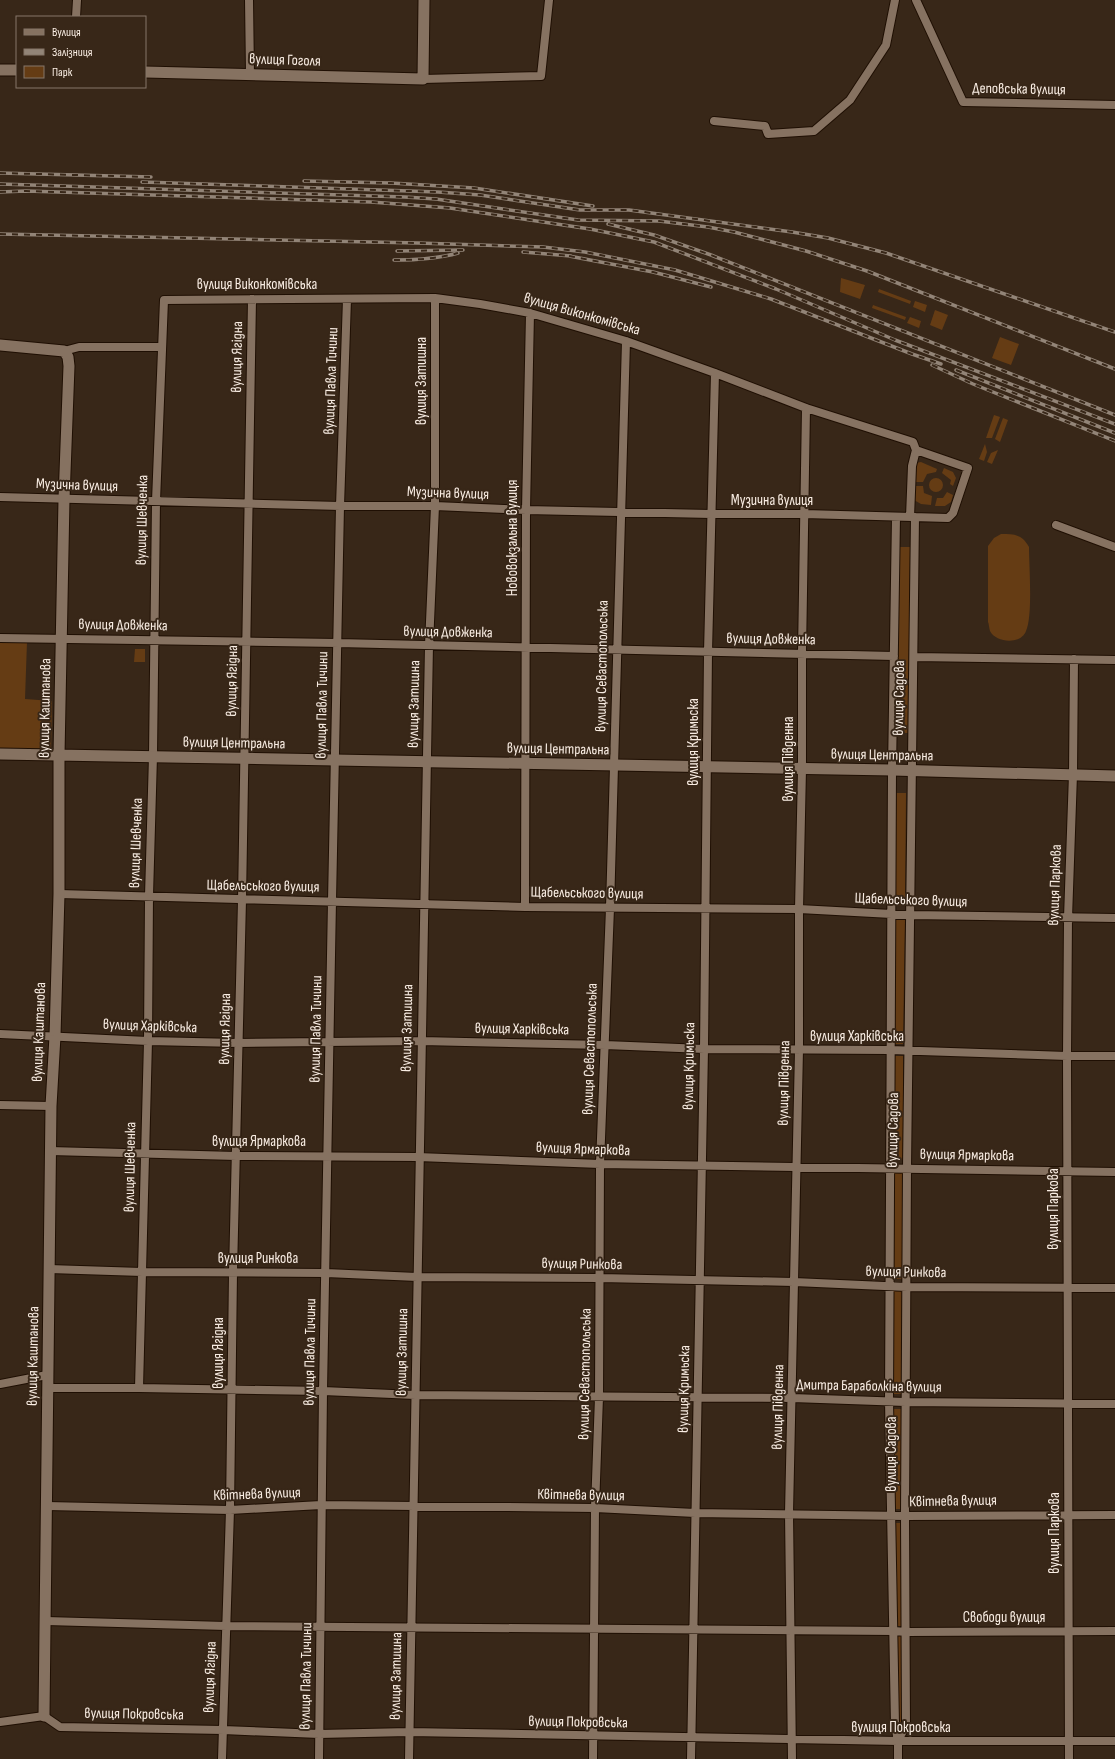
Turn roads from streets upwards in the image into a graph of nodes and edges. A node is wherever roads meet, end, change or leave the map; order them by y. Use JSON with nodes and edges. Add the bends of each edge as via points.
{"nodes":[{"id":1,"x":77,"y":0,"type":"edge"},
{"id":2,"x":249,"y":0,"type":"edge"},
{"id":3,"x":424,"y":0,"type":"edge"},
{"id":4,"x":549,"y":0,"type":"edge"},
{"id":5,"x":895,"y":0,"type":"edge"},
{"id":6,"x":916,"y":0,"type":"edge"},
{"id":7,"x":76,"y":16,"type":"edge"},
{"id":8,"x":0,"y":70,"type":"edge"},
{"id":9,"x":16,"y":70,"type":"edge"},
{"id":10,"x":146,"y":72,"type":"edge"},
{"id":11,"x":250,"y":74,"type":"junction"},
{"id":12,"x":423,"y":79,"type":"junction"},
{"id":13,"x":1115,"y":105,"type":"edge"},
{"id":14,"x":714,"y":121,"type":"dead end"},
{"id":15,"x":435,"y":298,"type":"junction"},
{"id":16,"x":252,"y":299,"type":"junction"},
{"id":17,"x":347,"y":299,"type":"junction"},
{"id":18,"x":164,"y":300,"type":"joint"},
{"id":19,"x":530,"y":313,"type":"junction"},
{"id":20,"x":626,"y":341,"type":"junction"},
{"id":21,"x":0,"y":345,"type":"edge"},
{"id":22,"x":162,"y":347,"type":"junction"},
{"id":23,"x":61,"y":350,"type":"junction"},
{"id":24,"x":715,"y":372,"type":"junction"},
{"id":25,"x":806,"y":408,"type":"junction"},
{"id":26,"x":916,"y":450,"type":"junction"},
{"id":27,"x":968,"y":468,"type":"joint"},
{"id":28,"x":0,"y":497,"type":"edge"},
{"id":29,"x":64,"y":499,"type":"junction"},
{"id":30,"x":156,"y":501,"type":"junction"},
{"id":31,"x":249,"y":502,"type":"junction"},
{"id":32,"x":340,"y":506,"type":"junction"},
{"id":33,"x":435,"y":506,"type":"junction"},
{"id":34,"x":526,"y":510,"type":"junction"},
{"id":35,"x":620,"y":512,"type":"junction"},
{"id":36,"x":710,"y":514,"type":"junction"},
{"id":37,"x":804,"y":514,"type":"junction"},
{"id":38,"x":896,"y":516,"type":"junction"},
{"id":39,"x":913,"y":517,"type":"junction"},
{"id":40,"x":1056,"y":525,"type":"dead end"},
{"id":41,"x":1115,"y":547,"type":"edge"},
{"id":42,"x":0,"y":638,"type":"edge"},
{"id":43,"x":61,"y":639,"type":"junction"},
{"id":44,"x":154,"y":639,"type":"junction"},
{"id":45,"x":247,"y":642,"type":"junction"},
{"id":46,"x":338,"y":643,"type":"junction"},
{"id":47,"x":429,"y":645,"type":"junction"},
{"id":48,"x":526,"y":648,"type":"junction"},
{"id":49,"x":616,"y":650,"type":"junction"},
{"id":50,"x":708,"y":652,"type":"junction"},
{"id":51,"x":802,"y":653,"type":"junction"},
{"id":52,"x":894,"y":656,"type":"junction"},
{"id":53,"x":914,"y":657,"type":"junction"},
{"id":54,"x":1074,"y":659,"type":"junction"},
{"id":55,"x":1115,"y":660,"type":"edge"},
{"id":56,"x":0,"y":754,"type":"edge"},
{"id":57,"x":58,"y":755,"type":"junction"},
{"id":58,"x":153,"y":756,"type":"junction"},
{"id":59,"x":244,"y":759,"type":"junction"},
{"id":60,"x":335,"y":761,"type":"junction"},
{"id":61,"x":427,"y":762,"type":"junction"},
{"id":62,"x":525,"y":763,"type":"junction"},
{"id":63,"x":614,"y":765,"type":"junction"},
{"id":64,"x":707,"y":767,"type":"junction"},
{"id":65,"x":802,"y":769,"type":"junction"},
{"id":66,"x":892,"y":770,"type":"junction"},
{"id":67,"x":912,"y":771,"type":"junction"},
{"id":68,"x":1073,"y":774,"type":"junction"},
{"id":69,"x":1115,"y":776,"type":"edge"},
{"id":70,"x":59,"y":894,"type":"junction"},
{"id":71,"x":149,"y":896,"type":"junction"},
{"id":72,"x":242,"y":900,"type":"junction"},
{"id":73,"x":332,"y":901,"type":"junction"},
{"id":74,"x":424,"y":904,"type":"junction"},
{"id":75,"x":525,"y":907,"type":"junction"},
{"id":76,"x":610,"y":908,"type":"junction"},
{"id":77,"x":706,"y":909,"type":"junction"},
{"id":78,"x":799,"y":909,"type":"junction"},
{"id":79,"x":891,"y":914,"type":"junction"},
{"id":80,"x":910,"y":915,"type":"junction"},
{"id":81,"x":1068,"y":918,"type":"junction"},
{"id":82,"x":1115,"y":918,"type":"edge"},
{"id":83,"x":0,"y":1034,"type":"edge"},
{"id":84,"x":55,"y":1036,"type":"junction"},
{"id":85,"x":148,"y":1041,"type":"junction"},
{"id":86,"x":421,"y":1041,"type":"junction"},
{"id":87,"x":238,"y":1043,"type":"junction"},
{"id":88,"x":330,"y":1043,"type":"junction"},
{"id":89,"x":605,"y":1045,"type":"junction"},
{"id":90,"x":704,"y":1049,"type":"junction"},
{"id":91,"x":799,"y":1050,"type":"junction"},
{"id":92,"x":890,"y":1050,"type":"junction"},
{"id":93,"x":908,"y":1050,"type":"junction"},
{"id":94,"x":1067,"y":1056,"type":"junction"},
{"id":95,"x":1115,"y":1056,"type":"edge"},
{"id":96,"x":0,"y":1105,"type":"edge"},
{"id":97,"x":51,"y":1106,"type":"junction"},
{"id":98,"x":50,"y":1151,"type":"junction"},
{"id":99,"x":144,"y":1152,"type":"junction"},
{"id":100,"x":328,"y":1155,"type":"junction"},
{"id":101,"x":236,"y":1156,"type":"junction"},
{"id":102,"x":418,"y":1157,"type":"junction"},
{"id":103,"x":600,"y":1164,"type":"junction"},
{"id":104,"x":701,"y":1166,"type":"junction"},
{"id":105,"x":796,"y":1167,"type":"junction"},
{"id":106,"x":890,"y":1168,"type":"junction"},
{"id":107,"x":907,"y":1168,"type":"junction"},
{"id":108,"x":1068,"y":1171,"type":"junction"},
{"id":109,"x":1115,"y":1172,"type":"edge"},
{"id":110,"x":49,"y":1269,"type":"junction"},
{"id":111,"x":142,"y":1272,"type":"junction"},
{"id":112,"x":233,"y":1272,"type":"junction"},
{"id":113,"x":326,"y":1272,"type":"junction"},
{"id":114,"x":417,"y":1277,"type":"junction"},
{"id":115,"x":600,"y":1278,"type":"junction"},
{"id":116,"x":700,"y":1281,"type":"junction"},
{"id":117,"x":794,"y":1282,"type":"junction"},
{"id":118,"x":890,"y":1286,"type":"junction"},
{"id":119,"x":907,"y":1287,"type":"junction"},
{"id":120,"x":1067,"y":1288,"type":"junction"},
{"id":121,"x":1115,"y":1288,"type":"edge"},
{"id":122,"x":47,"y":1375,"type":"junction"},
{"id":123,"x":0,"y":1384,"type":"edge"},
{"id":124,"x":47,"y":1388,"type":"junction"},
{"id":125,"x":139,"y":1388,"type":"junction"},
{"id":126,"x":232,"y":1390,"type":"junction"},
{"id":127,"x":323,"y":1391,"type":"junction"},
{"id":128,"x":415,"y":1395,"type":"junction"},
{"id":129,"x":599,"y":1397,"type":"junction"},
{"id":130,"x":697,"y":1397,"type":"junction"},
{"id":131,"x":792,"y":1398,"type":"junction"},
{"id":132,"x":889,"y":1401,"type":"junction"},
{"id":133,"x":905,"y":1402,"type":"junction"},
{"id":134,"x":1067,"y":1403,"type":"junction"},
{"id":135,"x":1115,"y":1404,"type":"edge"},
{"id":136,"x":321,"y":1505,"type":"junction"},
{"id":137,"x":47,"y":1506,"type":"junction"},
{"id":138,"x":412,"y":1507,"type":"junction"},
{"id":139,"x":595,"y":1508,"type":"junction"},
{"id":140,"x":230,"y":1510,"type":"junction"},
{"id":141,"x":695,"y":1513,"type":"junction"},
{"id":142,"x":790,"y":1513,"type":"junction"},
{"id":143,"x":1068,"y":1514,"type":"junction"},
{"id":144,"x":1115,"y":1515,"type":"edge"},
{"id":145,"x":891,"y":1516,"type":"junction"},
{"id":146,"x":905,"y":1516,"type":"junction"},
{"id":147,"x":46,"y":1621,"type":"junction"},
{"id":148,"x":226,"y":1626,"type":"junction"},
{"id":149,"x":322,"y":1626,"type":"junction"},
{"id":150,"x":411,"y":1627,"type":"junction"},
{"id":151,"x":595,"y":1628,"type":"junction"},
{"id":152,"x":693,"y":1629,"type":"junction"},
{"id":153,"x":791,"y":1630,"type":"junction"},
{"id":154,"x":894,"y":1630,"type":"junction"},
{"id":155,"x":1068,"y":1631,"type":"junction"},
{"id":156,"x":1115,"y":1631,"type":"edge"},
{"id":157,"x":906,"y":1632,"type":"junction"},
{"id":158,"x":44,"y":1716,"type":"junction"},
{"id":159,"x":0,"y":1722,"type":"edge"},
{"id":160,"x":223,"y":1730,"type":"junction"},
{"id":161,"x":409,"y":1732,"type":"junction"},
{"id":162,"x":319,"y":1734,"type":"junction"},
{"id":163,"x":594,"y":1736,"type":"junction"},
{"id":164,"x":692,"y":1738,"type":"junction"},
{"id":165,"x":792,"y":1739,"type":"junction"},
{"id":166,"x":1068,"y":1741,"type":"junction"},
{"id":167,"x":1115,"y":1741,"type":"edge"},
{"id":168,"x":898,"y":1742,"type":"junction"},
{"id":169,"x":222,"y":1759,"type":"edge"},
{"id":170,"x":319,"y":1759,"type":"edge"},
{"id":171,"x":409,"y":1759,"type":"edge"},
{"id":172,"x":593,"y":1759,"type":"edge"},
{"id":173,"x":691,"y":1759,"type":"edge"},
{"id":174,"x":792,"y":1759,"type":"edge"},
{"id":175,"x":898,"y":1759,"type":"edge"},
{"id":176,"x":1069,"y":1759,"type":"edge"}],
"edges":[{"from":1,"to":7,"type":"street"},
{"from":2,"to":11,"type":"street"},
{"from":3,"to":12,"type":"street"},
{"from":4,"to":12,"type":"street","via":[[541,76]]},
{"from":5,"to":14,"type":"street","via":[[886,45],[850,100],[814,132],[768,134],[765,126]]},
{"from":6,"to":13,"type":"street","name":"Деповська вулиця","via":[[963,102]]},
{"from":8,"to":9,"type":"street"},
{"from":10,"to":11,"type":"street","name":"вулиця Гоголя"},
{"from":11,"to":12,"type":"street","name":"вулиця Гоголя"},
{"from":15,"to":17,"type":"street","name":"вулиця Виконкомівська"},
{"from":15,"to":19,"type":"street","name":"вулиця Виконкомівська"},
{"from":15,"to":33,"type":"street","name":"вулиця Затишна"},
{"from":16,"to":17,"type":"street","name":"вулиця Виконкомівська"},
{"from":16,"to":18,"type":"street","name":"вулиця Виконкомівська"},
{"from":16,"to":31,"type":"street","name":"вулиця Ягідна"},
{"from":17,"to":32,"type":"street","name":"вулиця Павла Тичини"},
{"from":18,"to":22,"type":"street","name":"вулиця Шевченка"},
{"from":19,"to":20,"type":"street","name":"вулиця Виконкомівська"},
{"from":19,"to":34,"type":"street","name":"Нововокзальна вулиця"},
{"from":20,"to":24,"type":"street","name":"вулиця Виконкомівська"},
{"from":20,"to":35,"type":"street","name":"вулиця Севастопольська"},
{"from":21,"to":23,"type":"street"},
{"from":22,"to":23,"type":"street","via":[[79,347]]},
{"from":22,"to":30,"type":"street","name":"вулиця Шевченка"},
{"from":23,"to":29,"type":"street","name":"вулиця Каштанова","via":[[68,357],[69,366]]},
{"from":24,"to":25,"type":"street","name":"вулиця Виконкомівська"},
{"from":24,"to":36,"type":"street","name":"вулиця Кримьска"},
{"from":25,"to":26,"type":"street","name":"вулиця Виконкомівська","via":[[913,442]]},
{"from":25,"to":37,"type":"street","name":"вулиця Південна"},
{"from":26,"to":27,"type":"street","name":"вулиця Виконкомівська"},
{"from":26,"to":39,"type":"street","name":"вулиця Садова","via":[[912,466]]},
{"from":27,"to":39,"type":"street","name":"Музична вулиця","via":[[953,513],[948,518]]},
{"from":28,"to":29,"type":"street","name":"Музична вулиця"},
{"from":29,"to":30,"type":"street","name":"Музична вулиця"},
{"from":29,"to":43,"type":"street","name":"вулиця Каштанова"},
{"from":30,"to":31,"type":"street","name":"Музична вулиця"},
{"from":30,"to":44,"type":"street","name":"вулиця Шевченка"},
{"from":31,"to":32,"type":"street","name":"Музична вулиця"},
{"from":31,"to":45,"type":"street","name":"вулиця Ягідна"},
{"from":32,"to":33,"type":"street","name":"Музична вулиця"},
{"from":32,"to":46,"type":"street","name":"вулиця Павла Тичини"},
{"from":33,"to":34,"type":"street","name":"Музична вулиця"},
{"from":33,"to":47,"type":"street","name":"вулиця Затишна"},
{"from":34,"to":35,"type":"street","name":"Музична вулиця"},
{"from":34,"to":48,"type":"street","name":"Нововокзальна вулиця"},
{"from":35,"to":36,"type":"street","name":"Музична вулиця"},
{"from":35,"to":49,"type":"street","name":"вулиця Севастопольська"},
{"from":36,"to":37,"type":"street","name":"Музична вулиця"},
{"from":36,"to":50,"type":"street","name":"вулиця Кримьска"},
{"from":37,"to":38,"type":"street","name":"Музична вулиця"},
{"from":37,"to":51,"type":"street","name":"вулиця Південна"},
{"from":38,"to":39,"type":"street","name":"Музична вулиця"},
{"from":38,"to":52,"type":"street","name":"вулиця Садова"},
{"from":39,"to":53,"type":"street","name":"вулиця Садова"},
{"from":40,"to":41,"type":"street"},
{"from":42,"to":43,"type":"street","name":"вулиця Довженка"},
{"from":43,"to":44,"type":"street","name":"вулиця Довженка"},
{"from":43,"to":57,"type":"street","name":"вулиця Каштанова"},
{"from":44,"to":45,"type":"street","name":"вулиця Довженка"},
{"from":44,"to":58,"type":"street","name":"вулиця Шевченка"},
{"from":45,"to":46,"type":"street","name":"вулиця Довженка"},
{"from":45,"to":59,"type":"street","name":"вулиця Ягідна"},
{"from":46,"to":47,"type":"street","name":"вулиця Довженка"},
{"from":46,"to":60,"type":"street","name":"вулиця Павла Тичини"},
{"from":47,"to":48,"type":"street","name":"вулиця Довженка"},
{"from":47,"to":61,"type":"street","name":"вулиця Затишна"},
{"from":48,"to":49,"type":"street","name":"вулиця Довженка"},
{"from":48,"to":62,"type":"street","name":"Нововокзальна вулиця"},
{"from":49,"to":50,"type":"street","name":"вулиця Довженка"},
{"from":49,"to":63,"type":"street","name":"вулиця Севастопольська"},
{"from":50,"to":51,"type":"street","name":"вулиця Довженка"},
{"from":50,"to":64,"type":"street","name":"вулиця Кримьска"},
{"from":51,"to":52,"type":"street","name":"вулиця Довженка"},
{"from":51,"to":65,"type":"street","name":"вулиця Південна"},
{"from":52,"to":66,"type":"street","name":"вулиця Садова"},
{"from":53,"to":54,"type":"street"},
{"from":53,"to":67,"type":"street","name":"вулиця Садова"},
{"from":54,"to":55,"type":"street"},
{"from":54,"to":68,"type":"street","name":"вулиця Паркова"},
{"from":56,"to":57,"type":"street","name":"вулиця Центральна"},
{"from":57,"to":58,"type":"street","name":"вулиця Центральна"},
{"from":57,"to":70,"type":"street","name":"вулиця Каштанова"},
{"from":58,"to":59,"type":"street","name":"вулиця Центральна"},
{"from":58,"to":71,"type":"street","name":"вулиця Шевченка"},
{"from":59,"to":60,"type":"street","name":"вулиця Центральна"},
{"from":59,"to":72,"type":"street","name":"вулиця Ягідна"},
{"from":60,"to":61,"type":"street","name":"вулиця Центральна"},
{"from":60,"to":73,"type":"street","name":"вулиця Павла Тичини"},
{"from":61,"to":62,"type":"street","name":"вулиця Центральна"},
{"from":61,"to":74,"type":"street","name":"вулиця Затишна"},
{"from":62,"to":63,"type":"street","name":"вулиця Центральна"},
{"from":62,"to":75,"type":"street","name":"Нововокзальна вулиця"},
{"from":63,"to":64,"type":"street","name":"вулиця Центральна"},
{"from":63,"to":76,"type":"street","name":"вулиця Севастопольська"},
{"from":64,"to":65,"type":"street","name":"вулиця Центральна"},
{"from":64,"to":77,"type":"street","name":"вулиця Кримьска"},
{"from":65,"to":66,"type":"street","name":"вулиця Центральна"},
{"from":65,"to":78,"type":"street","name":"вулиця Південна"},
{"from":66,"to":67,"type":"street","name":"вулиця Центральна"},
{"from":66,"to":79,"type":"street","name":"вулиця Садова"},
{"from":67,"to":68,"type":"street","name":"вулиця Центральна"},
{"from":67,"to":80,"type":"street","name":"вулиця Садова"},
{"from":68,"to":69,"type":"street","name":"вулиця Центральна"},
{"from":68,"to":81,"type":"street","name":"вулиця Паркова"},
{"from":70,"to":71,"type":"street","name":"Щабельського вулиця"},
{"from":70,"to":84,"type":"street","name":"вулиця Каштанова"},
{"from":71,"to":72,"type":"street","name":"Щабельського вулиця"},
{"from":71,"to":85,"type":"street","name":"вулиця Шевченка"},
{"from":72,"to":73,"type":"street","name":"Щабельського вулиця"},
{"from":72,"to":87,"type":"street","name":"вулиця Ягідна"},
{"from":73,"to":74,"type":"street","name":"Щабельського вулиця"},
{"from":73,"to":88,"type":"street","name":"вулиця Павла Тичини"},
{"from":74,"to":75,"type":"street","name":"Щабельського вулиця"},
{"from":74,"to":86,"type":"street","name":"вулиця Затишна"},
{"from":75,"to":76,"type":"street","name":"Щабельського вулиця"},
{"from":76,"to":77,"type":"street","name":"Щабельського вулиця"},
{"from":76,"to":89,"type":"street","name":"вулиця Севастопольська"},
{"from":77,"to":78,"type":"street","name":"Щабельського вулиця"},
{"from":77,"to":90,"type":"street","name":"вулиця Кримьска"},
{"from":78,"to":79,"type":"street","name":"Щабельського вулиця"},
{"from":78,"to":91,"type":"street","name":"вулиця Південна"},
{"from":79,"to":80,"type":"street","name":"Щабельського вулиця"},
{"from":79,"to":92,"type":"street","name":"вулиця Садова"},
{"from":80,"to":81,"type":"street","name":"Щабельського вулиця"},
{"from":80,"to":93,"type":"street","name":"вулиця Садова"},
{"from":81,"to":82,"type":"street","name":"Щабельського вулиця"},
{"from":81,"to":94,"type":"street","name":"вулиця Паркова"},
{"from":83,"to":84,"type":"street","name":"вулиця Харківська"},
{"from":84,"to":85,"type":"street","name":"вулиця Харківська"},
{"from":84,"to":97,"type":"street","name":"вулиця Каштанова"},
{"from":85,"to":87,"type":"street","name":"вулиця Харківська"},
{"from":85,"to":99,"type":"street","name":"вулиця Шевченка"},
{"from":86,"to":88,"type":"street","name":"вулиця Харківська"},
{"from":86,"to":89,"type":"street","name":"вулиця Харківська"},
{"from":86,"to":102,"type":"street","name":"вулиця Затишна"},
{"from":87,"to":88,"type":"street","name":"вулиця Харківська"},
{"from":87,"to":101,"type":"street","name":"вулиця Ягідна"},
{"from":88,"to":100,"type":"street","name":"вулиця Павла Тичини"},
{"from":89,"to":90,"type":"street","name":"вулиця Харківська"},
{"from":89,"to":103,"type":"street","name":"вулиця Севастопольська"},
{"from":90,"to":91,"type":"street","name":"вулиця Харківська"},
{"from":90,"to":104,"type":"street","name":"вулиця Кримьска"},
{"from":91,"to":92,"type":"street","name":"вулиця Харківська"},
{"from":91,"to":105,"type":"street","name":"вулиця Південна"},
{"from":92,"to":93,"type":"street","name":"вулиця Харківська"},
{"from":92,"to":106,"type":"street","name":"вулиця Садова"},
{"from":93,"to":94,"type":"street","name":"вулиця Харківська"},
{"from":93,"to":107,"type":"street","name":"вулиця Садова"},
{"from":94,"to":95,"type":"street","name":"вулиця Харківська"},
{"from":94,"to":108,"type":"street","name":"вулиця Паркова"},
{"from":96,"to":97,"type":"street"},
{"from":97,"to":98,"type":"street","name":"вулиця Каштанова"},
{"from":98,"to":99,"type":"street","name":"вулиця Ярмаркова"},
{"from":98,"to":110,"type":"street","name":"вулиця Каштанова"},
{"from":99,"to":101,"type":"street","name":"вулиця Ярмаркова"},
{"from":99,"to":111,"type":"street","name":"вулиця Шевченка"},
{"from":100,"to":101,"type":"street","name":"вулиця Ярмаркова"},
{"from":100,"to":102,"type":"street","name":"вулиця Ярмаркова"},
{"from":100,"to":113,"type":"street","name":"вулиця Павла Тичини"},
{"from":101,"to":112,"type":"street","name":"вулиця Ягідна"},
{"from":102,"to":103,"type":"street","name":"вулиця Ярмаркова"},
{"from":102,"to":114,"type":"street","name":"вулиця Затишна"},
{"from":103,"to":104,"type":"street","name":"вулиця Ярмаркова"},
{"from":103,"to":115,"type":"street","name":"вулиця Севастопольська"},
{"from":104,"to":105,"type":"street","name":"вулиця Ярмаркова"},
{"from":104,"to":116,"type":"street","name":"вулиця Кримьска"},
{"from":105,"to":106,"type":"street","name":"вулиця Ярмаркова"},
{"from":105,"to":117,"type":"street","name":"вулиця Південна"},
{"from":106,"to":107,"type":"street","name":"вулиця Ярмаркова"},
{"from":106,"to":118,"type":"street","name":"вулиця Садова"},
{"from":107,"to":108,"type":"street","name":"вулиця Ярмаркова"},
{"from":107,"to":119,"type":"street","name":"вулиця Садова"},
{"from":108,"to":109,"type":"street","name":"вулиця Ярмаркова"},
{"from":108,"to":120,"type":"street","name":"вулиця Паркова"},
{"from":110,"to":111,"type":"street","name":"вулиця Ринкова"},
{"from":110,"to":122,"type":"street","name":"вулиця Каштанова"},
{"from":111,"to":112,"type":"street","name":"вулиця Ринкова"},
{"from":111,"to":125,"type":"street","name":"вулиця Шевченка"},
{"from":112,"to":113,"type":"street","name":"вулиця Ринкова"},
{"from":112,"to":126,"type":"street","name":"вулиця Ягідна"},
{"from":113,"to":114,"type":"street","name":"вулиця Ринкова"},
{"from":113,"to":127,"type":"street","name":"вулиця Павла Тичини"},
{"from":114,"to":115,"type":"street","name":"вулиця Ринкова"},
{"from":114,"to":128,"type":"street","name":"вулиця Затишна"},
{"from":115,"to":116,"type":"street","name":"вулиця Ринкова"},
{"from":115,"to":129,"type":"street","name":"вулиця Севастопольська"},
{"from":116,"to":117,"type":"street","name":"вулиця Ринкова"},
{"from":116,"to":130,"type":"street","name":"вулиця Кримьска"},
{"from":117,"to":118,"type":"street","name":"вулиця Ринкова"},
{"from":117,"to":131,"type":"street","name":"вулиця Південна"},
{"from":118,"to":119,"type":"street","name":"вулиця Ринкова"},
{"from":118,"to":132,"type":"street","name":"вулиця Садова"},
{"from":119,"to":120,"type":"street","name":"вулиця Ринкова"},
{"from":119,"to":133,"type":"street","name":"вулиця Садова"},
{"from":120,"to":121,"type":"street","name":"вулиця Ринкова"},
{"from":120,"to":134,"type":"street","name":"вулиця Паркова"},
{"from":122,"to":123,"type":"street"},
{"from":122,"to":124,"type":"street","name":"вулиця Каштанова"},
{"from":124,"to":125,"type":"street","name":"Дмитра Бараболкіна вулиця"},
{"from":124,"to":137,"type":"street","name":"вулиця Каштанова"},
{"from":125,"to":126,"type":"street","name":"Дмитра Бараболкіна вулиця"},
{"from":126,"to":127,"type":"street","name":"Дмитра Бараболкіна вулиця"},
{"from":126,"to":140,"type":"street","name":"вулиця Ягідна"},
{"from":127,"to":128,"type":"street","name":"Дмитра Бараболкіна вулиця"},
{"from":127,"to":136,"type":"street","name":"вулиця Павла Тичини"},
{"from":128,"to":129,"type":"street","name":"Дмитра Бараболкіна вулиця"},
{"from":128,"to":138,"type":"street","name":"вулиця Затишна"},
{"from":129,"to":130,"type":"street","name":"Дмитра Бараболкіна вулиця"},
{"from":129,"to":139,"type":"street","name":"вулиця Севастопольська"},
{"from":130,"to":131,"type":"street","name":"Дмитра Бараболкіна вулиця"},
{"from":130,"to":141,"type":"street","name":"вулиця Кримьска"},
{"from":131,"to":132,"type":"street","name":"Дмитра Бараболкіна вулиця"},
{"from":131,"to":142,"type":"street","name":"вулиця Південна"},
{"from":132,"to":133,"type":"street","name":"Дмитра Бараболкіна вулиця"},
{"from":132,"to":145,"type":"street","name":"вулиця Садова"},
{"from":133,"to":134,"type":"street","name":"Дмитра Бараболкіна вулиця"},
{"from":133,"to":146,"type":"street","name":"вулиця Садова"},
{"from":134,"to":135,"type":"street","name":"Дмитра Бараболкіна вулиця"},
{"from":134,"to":143,"type":"street","name":"вулиця Паркова"},
{"from":136,"to":138,"type":"street","name":"Квітнева вулиця"},
{"from":136,"to":140,"type":"street","name":"Квітнева вулиця"},
{"from":136,"to":149,"type":"street","name":"вулиця Павла Тичини"},
{"from":137,"to":140,"type":"street","name":"Квітнева вулиця"},
{"from":137,"to":147,"type":"street","name":"вулиця Каштанова"},
{"from":138,"to":139,"type":"street","name":"Квітнева вулиця"},
{"from":138,"to":150,"type":"street","name":"вулиця Затишна"},
{"from":139,"to":141,"type":"street","name":"Квітнева вулиця"},
{"from":139,"to":151,"type":"street","name":"вулиця Севастопольська"},
{"from":140,"to":148,"type":"street","name":"вулиця Ягідна"},
{"from":141,"to":142,"type":"street","name":"Квітнева вулиця"},
{"from":141,"to":152,"type":"street","name":"вулиця Кримьска"},
{"from":142,"to":145,"type":"street","name":"Квітнева вулиця"},
{"from":142,"to":153,"type":"street","name":"вулиця Південна"},
{"from":143,"to":144,"type":"street","name":"Квітнева вулиця"},
{"from":143,"to":146,"type":"street","name":"Квітнева вулиця"},
{"from":143,"to":155,"type":"street","name":"вулиця Паркова"},
{"from":145,"to":146,"type":"street","name":"Квітнева вулиця"},
{"from":145,"to":154,"type":"street","name":"вулиця Садова"},
{"from":146,"to":157,"type":"street","name":"вулиця Садова"},
{"from":147,"to":148,"type":"street","name":"Свободи вулиця"},
{"from":147,"to":158,"type":"street","name":"вулиця Каштанова"},
{"from":148,"to":149,"type":"street","name":"Свободи вулиця"},
{"from":148,"to":160,"type":"street","name":"вулиця Ягідна"},
{"from":149,"to":150,"type":"street","name":"Свободи вулиця"},
{"from":149,"to":162,"type":"street","name":"вулиця Павла Тичини"},
{"from":150,"to":151,"type":"street","name":"Свободи вулиця"},
{"from":150,"to":161,"type":"street","name":"вулиця Затишна"},
{"from":151,"to":152,"type":"street","name":"Свободи вулиця"},
{"from":151,"to":163,"type":"street","name":"вулиця Севастопольська"},
{"from":152,"to":153,"type":"street","name":"Свободи вулиця"},
{"from":152,"to":164,"type":"street","name":"вулиця Кримьска"},
{"from":153,"to":154,"type":"street","name":"Свободи вулиця"},
{"from":153,"to":165,"type":"street","name":"вулиця Південна"},
{"from":154,"to":157,"type":"street","name":"Свободи вулиця"},
{"from":154,"to":168,"type":"street","name":"вулиця Садова","via":[[895,1725]]},
{"from":155,"to":156,"type":"street","name":"Свободи вулиця"},
{"from":155,"to":157,"type":"street","name":"Свободи вулиця"},
{"from":155,"to":166,"type":"street","name":"вулиця Паркова"},
{"from":157,"to":168,"type":"street","name":"вулиця Садова","via":[[906,1725]]},
{"from":158,"to":159,"type":"street"},
{"from":158,"to":160,"type":"street","name":"вулиця Покровська","via":[[60,1727]]},
{"from":160,"to":162,"type":"street","name":"вулиця Покровська"},
{"from":160,"to":169,"type":"street","name":"вулиця Ягідна"},
{"from":161,"to":162,"type":"street","name":"вулиця Покровська"},
{"from":161,"to":163,"type":"street","name":"вулиця Покровська"},
{"from":161,"to":171,"type":"street","name":"вулиця Затишна"},
{"from":162,"to":170,"type":"street","name":"вулиця Павла Тичини"},
{"from":163,"to":164,"type":"street","name":"вулиця Покровська"},
{"from":163,"to":172,"type":"street","name":"вулиця Севастопольська"},
{"from":164,"to":165,"type":"street","name":"вулиця Покровська"},
{"from":164,"to":173,"type":"street","name":"вулиця Кримьска"},
{"from":165,"to":168,"type":"street","name":"вулиця Покровська"},
{"from":165,"to":174,"type":"street","name":"вулиця Південна"},
{"from":166,"to":167,"type":"street","name":"вулиця Покровська"},
{"from":166,"to":168,"type":"street","name":"вулиця Покровська"},
{"from":166,"to":176,"type":"street","name":"вулиця Паркова"},
{"from":168,"to":175,"type":"street","name":"вулиця Садова"}]}
